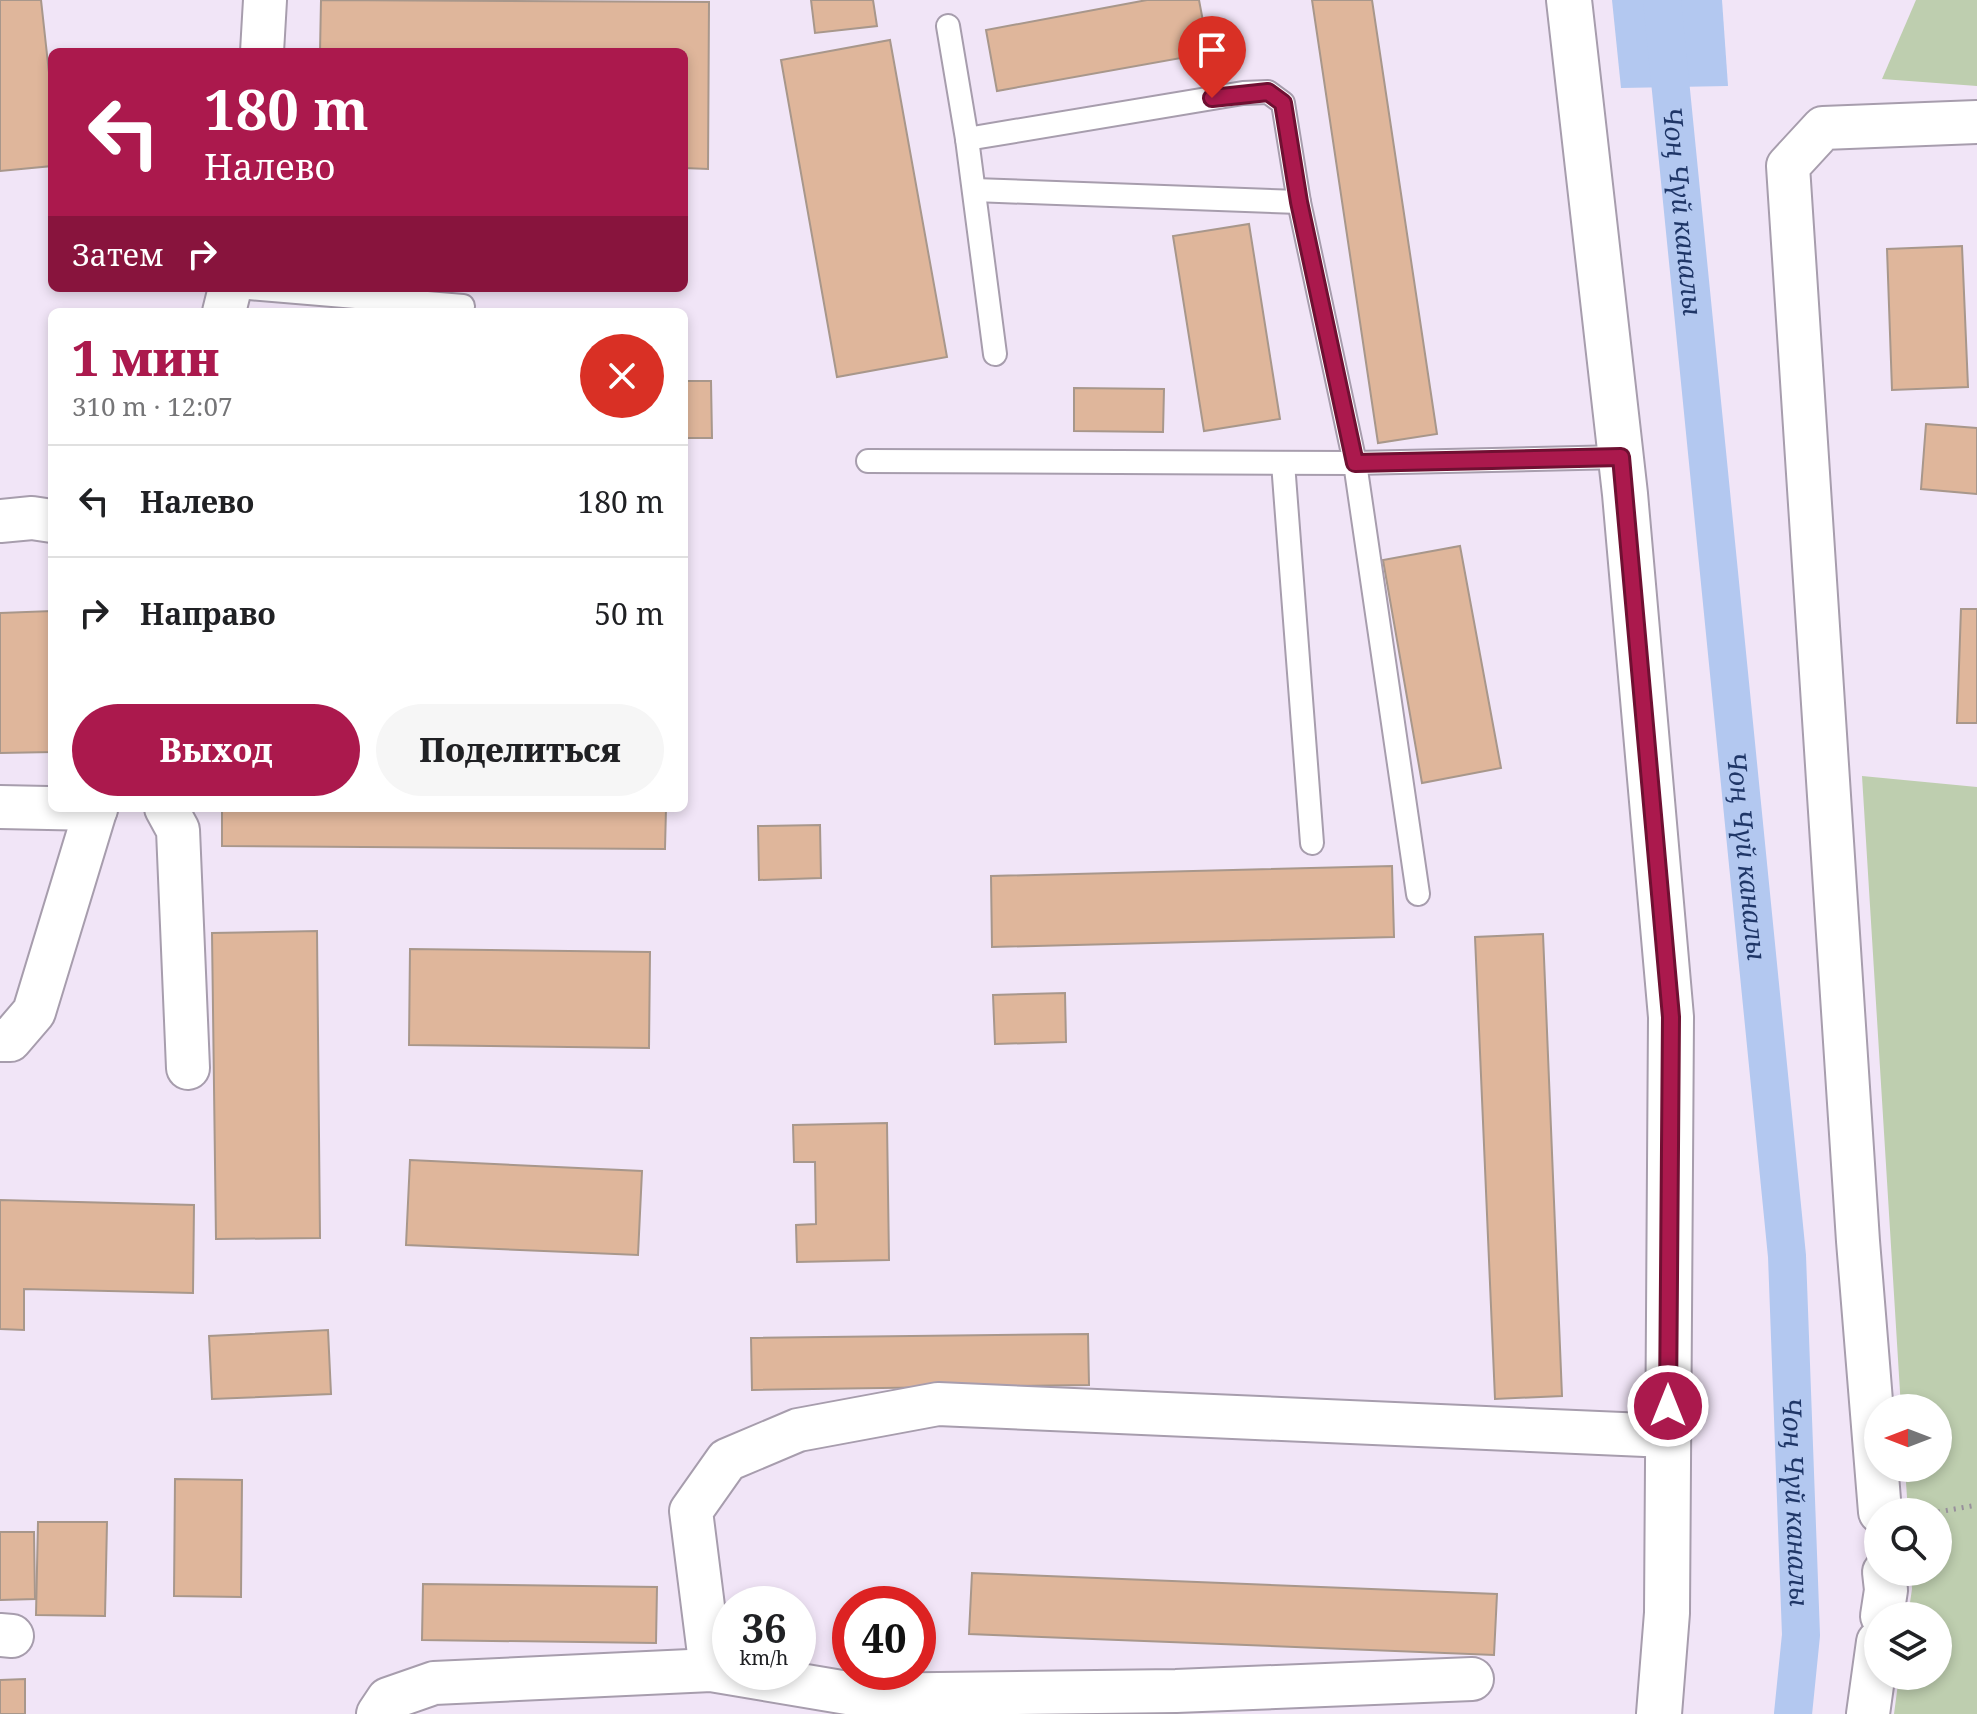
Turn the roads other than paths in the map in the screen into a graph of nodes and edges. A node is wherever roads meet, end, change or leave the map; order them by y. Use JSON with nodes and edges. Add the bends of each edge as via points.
{"nodes":[{"id":1,"x":265,"y":0,"type":"edge"},
{"id":2,"x":1569,"y":0,"type":"edge"},
{"id":3,"x":948,"y":26,"type":"dead end"},
{"id":4,"x":262,"y":48,"type":"edge"},
{"id":5,"x":1977,"y":122,"type":"edge"},
{"id":6,"x":967,"y":139,"type":"junction"},
{"id":7,"x":974,"y":190,"type":"junction"},
{"id":8,"x":1299,"y":202,"type":"junction"},
{"id":9,"x":297,"y":292,"type":"edge"},
{"id":10,"x":463,"y":306,"type":"dead end"},
{"id":11,"x":995,"y":354,"type":"dead end"},
{"id":12,"x":1621,"y":457,"type":"junction"},
{"id":13,"x":868,"y":461,"type":"dead end"},
{"id":14,"x":1283,"y":463,"type":"junction"},
{"id":15,"x":1355,"y":463,"type":"junction"},
{"id":16,"x":48,"y":520,"type":"edge"},
{"id":17,"x":0,"y":521,"type":"edge"},
{"id":18,"x":0,"y":807,"type":"edge"},
{"id":19,"x":48,"y":808,"type":"edge"},
{"id":20,"x":95,"y":812,"type":"edge"},
{"id":21,"x":168,"y":812,"type":"edge"},
{"id":22,"x":1312,"y":843,"type":"dead end"},
{"id":23,"x":1418,"y":894,"type":"dead end"},
{"id":24,"x":0,"y":1040,"type":"edge"},
{"id":25,"x":188,"y":1068,"type":"dead end"},
{"id":26,"x":1668,"y":1436,"type":"junction"},
{"id":27,"x":1879,"y":1498,"type":"edge"},
{"id":28,"x":711,"y":1670,"type":"junction"},
{"id":29,"x":1472,"y":1679,"type":"dead end"},
{"id":30,"x":1871,"y":1690,"type":"edge"},
{"id":31,"x":378,"y":1714,"type":"edge"},
{"id":32,"x":1659,"y":1714,"type":"edge"},
{"id":33,"x":1868,"y":1714,"type":"edge"}],
"edges":[{"from":1,"to":4,"type":"street"},
{"from":2,"to":12,"type":"street"},
{"from":3,"to":6,"type":"lane"},
{"from":5,"to":27,"type":"street","via":[[1823,128],[1788,166]]},
{"from":6,"to":7,"type":"lane"},
{"from":6,"to":8,"type":"lane","via":[[1268,92],[1283,103]]},
{"from":7,"to":8,"type":"lane"},
{"from":7,"to":11,"type":"lane"},
{"from":8,"to":15,"type":"lane"},
{"from":9,"to":10,"type":"lane"},
{"from":12,"to":15,"type":"lane"},
{"from":12,"to":26,"type":"street","via":[[1671,1017]]},
{"from":13,"to":14,"type":"lane"},
{"from":14,"to":15,"type":"lane"},
{"from":14,"to":22,"type":"lane"},
{"from":15,"to":23,"type":"lane"},
{"from":16,"to":17,"type":"street"},
{"from":18,"to":19,"type":"street"},
{"from":20,"to":24,"type":"street","via":[[34,1012],[10,1040]]},
{"from":21,"to":25,"type":"street","via":[[178,830]]},
{"from":26,"to":28,"type":"street","via":[[938,1404],[798,1430],[727,1460],[691,1511]]},
{"from":26,"to":32,"type":"street","via":[[1667,1613]]},
{"from":28,"to":29,"type":"street","via":[[859,1695],[1176,1691]]},
{"from":28,"to":31,"type":"street","via":[[434,1683],[388,1699]]},
{"from":30,"to":33,"type":"street"}]}
